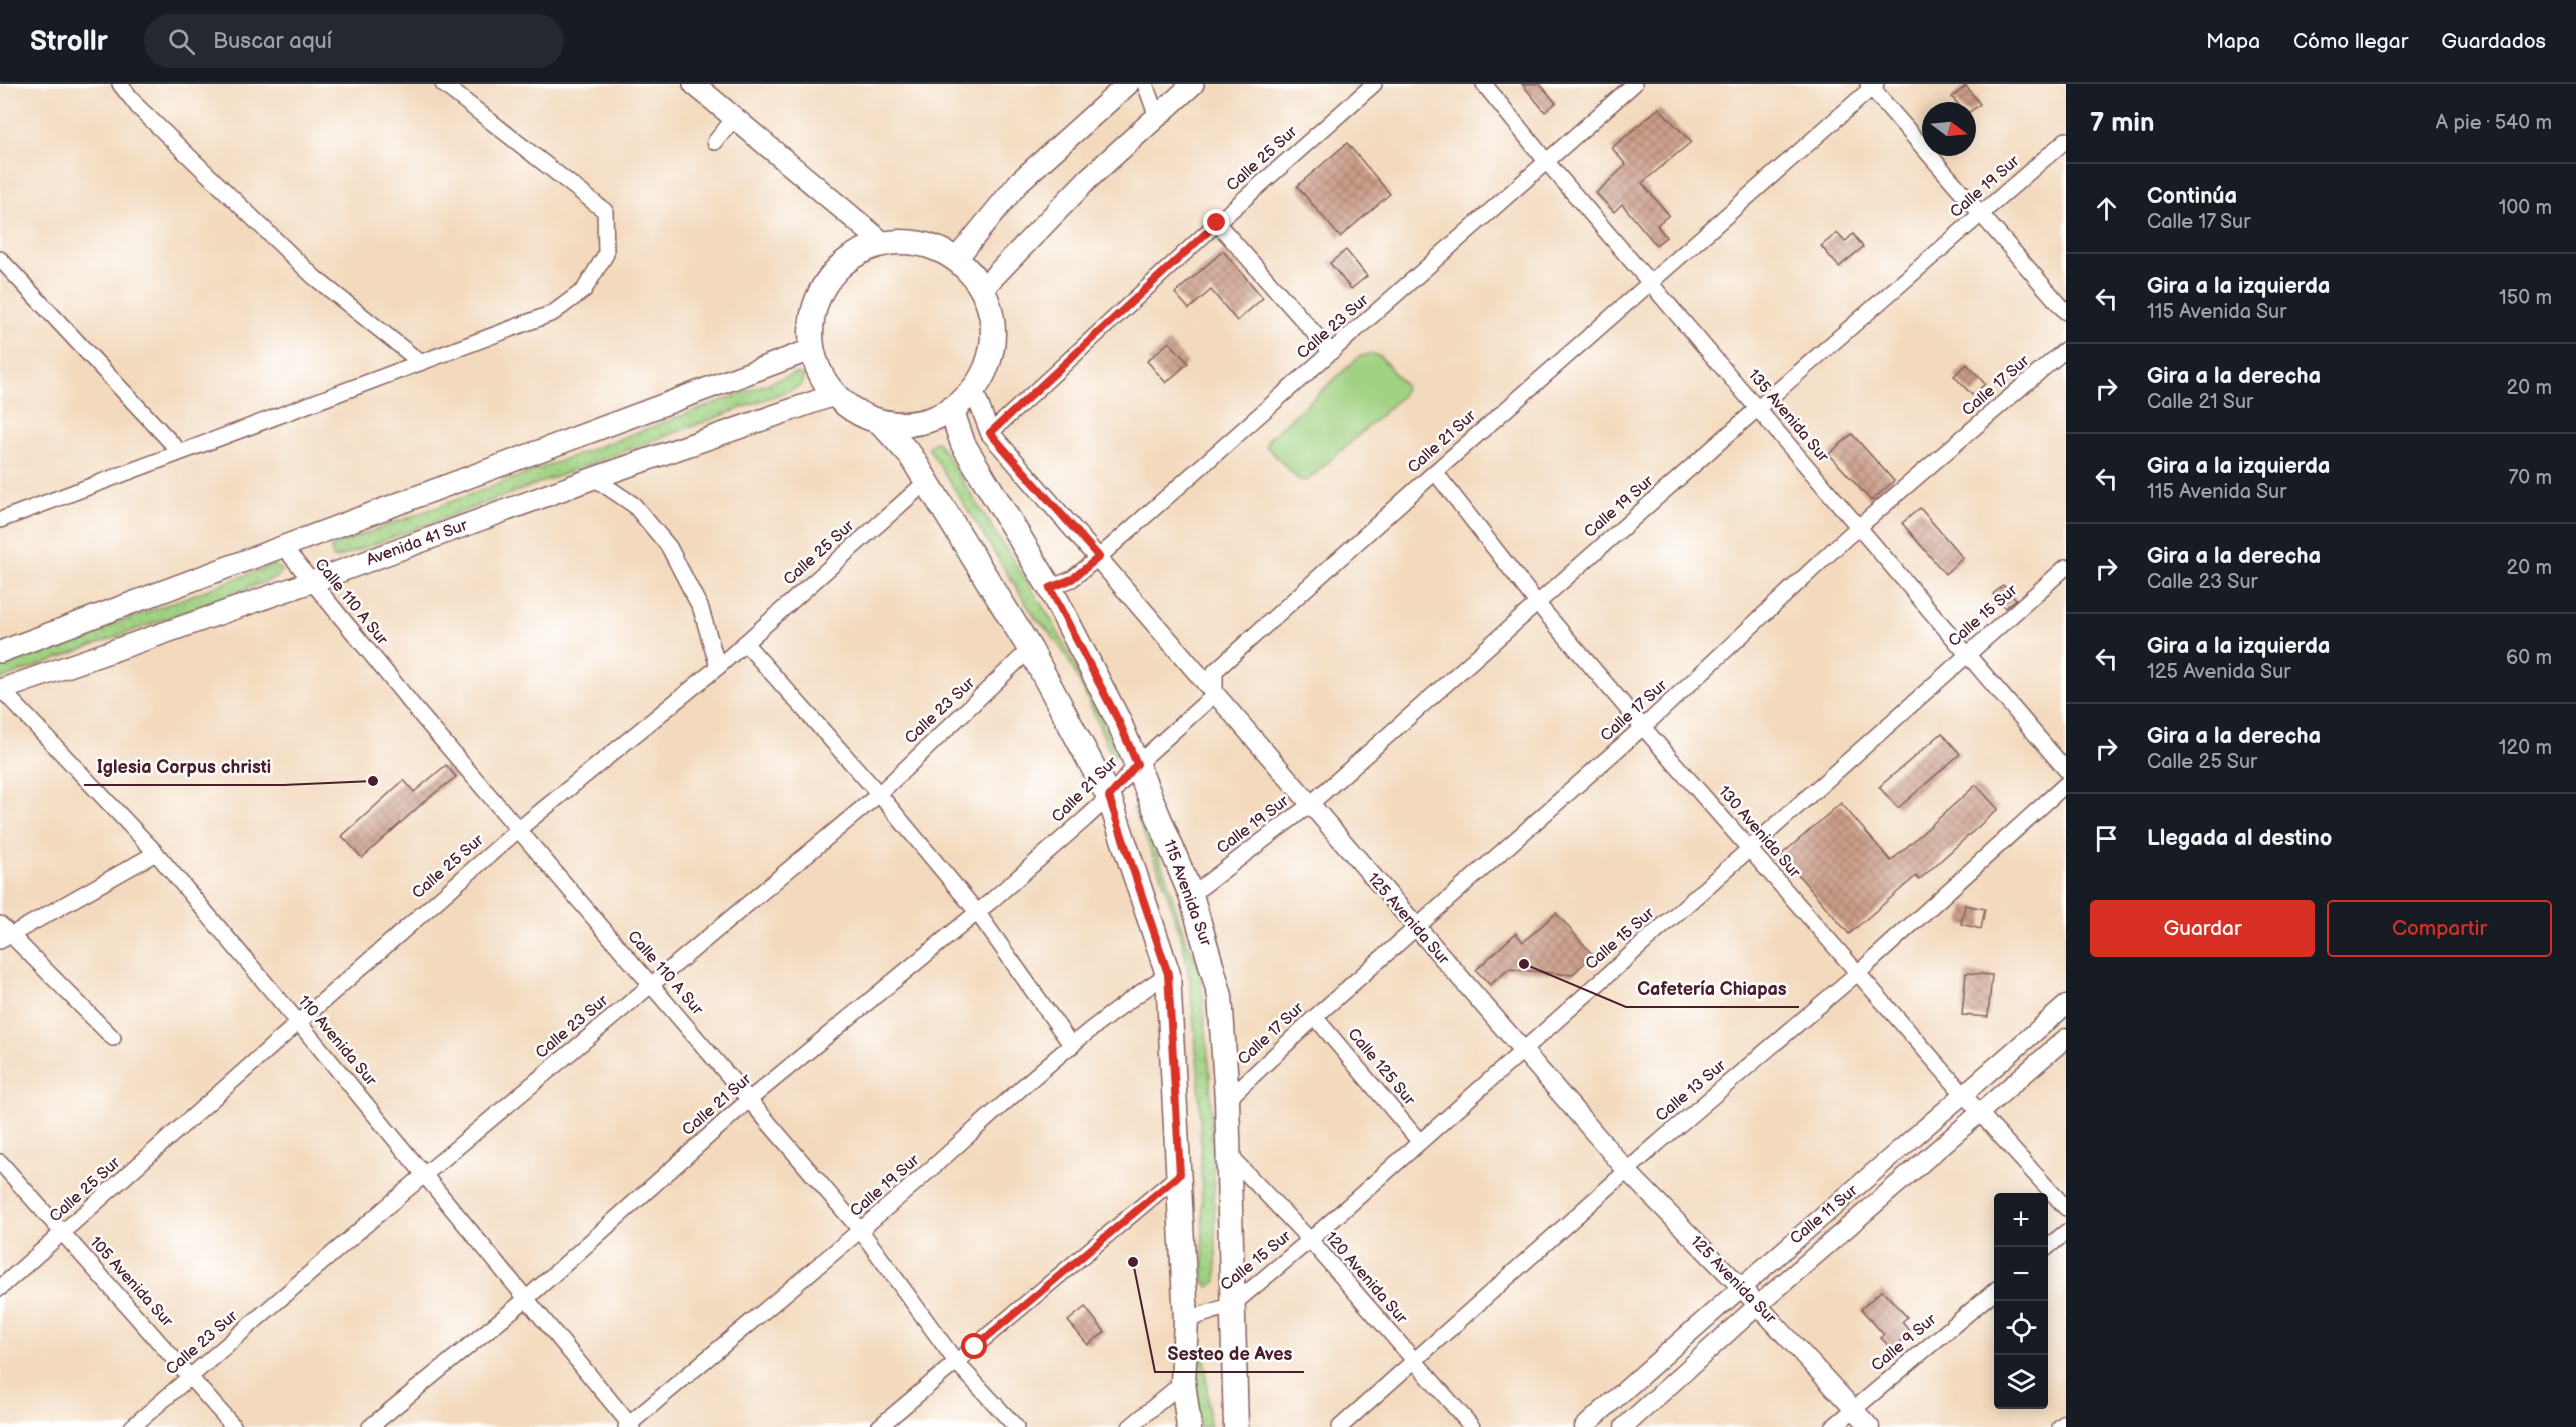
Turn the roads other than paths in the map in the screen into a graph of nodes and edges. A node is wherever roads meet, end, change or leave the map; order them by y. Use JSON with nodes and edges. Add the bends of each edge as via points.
{"nodes":[{"id":1,"x":120,"y":84,"type":"edge"},
{"id":2,"x":443,"y":84,"type":"edge"},
{"id":3,"x":694,"y":84,"type":"edge"},
{"id":4,"x":1128,"y":84,"type":"edge"},
{"id":5,"x":1145,"y":84,"type":"edge"},
{"id":6,"x":1193,"y":84,"type":"edge"},
{"id":7,"x":1374,"y":84,"type":"edge"},
{"id":8,"x":1484,"y":84,"type":"edge"},
{"id":9,"x":1634,"y":84,"type":"edge"},
{"id":10,"x":1872,"y":85,"type":"edge"},
{"id":11,"x":735,"y":117,"type":"junction"},
{"id":12,"x":1157,"y":117,"type":"junction"},
{"id":13,"x":2066,"y":140,"type":"edge"},
{"id":14,"x":715,"y":142,"type":"dead end"},
{"id":15,"x":1546,"y":161,"type":"junction"},
{"id":16,"x":1981,"y":214,"type":"junction"},
{"id":17,"x":1217,"y":223,"type":"junction"},
{"id":18,"x":883,"y":243,"type":"junction"},
{"id":19,"x":957,"y":258,"type":"junction"},
{"id":20,"x":0,"y":259,"type":"edge"},
{"id":21,"x":1650,"y":283,"type":"junction"},
{"id":22,"x":982,"y":289,"type":"junction"},
{"id":23,"x":2066,"y":312,"type":"edge"},
{"id":24,"x":813,"y":349,"type":"junction"},
{"id":25,"x":2066,"y":350,"type":"edge"},
{"id":26,"x":1332,"y":352,"type":"junction"},
{"id":27,"x":420,"y":362,"type":"junction"},
{"id":28,"x":974,"y":391,"type":"junction"},
{"id":29,"x":834,"y":395,"type":"junction"},
{"id":30,"x":1758,"y":408,"type":"junction"},
{"id":31,"x":951,"y":410,"type":"junction"},
{"id":32,"x":882,"y":424,"type":"junction"},
{"id":33,"x":990,"y":433,"type":"junction"},
{"id":34,"x":180,"y":452,"type":"junction"},
{"id":35,"x":1435,"y":472,"type":"junction"},
{"id":36,"x":594,"y":478,"type":"junction"},
{"id":37,"x":927,"y":481,"type":"junction"},
{"id":38,"x":0,"y":520,"type":"edge"},
{"id":39,"x":1860,"y":528,"type":"junction"},
{"id":40,"x":282,"y":545,"type":"junction"},
{"id":41,"x":1099,"y":557,"type":"junction"},
{"id":42,"x":2066,"y":567,"type":"edge"},
{"id":43,"x":311,"y":582,"type":"junction"},
{"id":44,"x":1050,"y":588,"type":"junction"},
{"id":45,"x":1537,"y":603,"type":"junction"},
{"id":46,"x":745,"y":644,"type":"junction"},
{"id":47,"x":1030,"y":649,"type":"junction"},
{"id":48,"x":0,"y":652,"type":"edge"},
{"id":49,"x":1965,"y":655,"type":"junction"},
{"id":50,"x":718,"y":666,"type":"junction"},
{"id":51,"x":1,"y":690,"type":"edge"},
{"id":52,"x":1215,"y":694,"type":"junction"},
{"id":53,"x":1642,"y":726,"type":"junction"},
{"id":54,"x":1137,"y":764,"type":"junction"},
{"id":55,"x":2066,"y":770,"type":"edge"},
{"id":56,"x":2066,"y":784,"type":"edge"},
{"id":57,"x":879,"y":794,"type":"junction"},
{"id":58,"x":1109,"y":797,"type":"junction"},
{"id":59,"x":1310,"y":804,"type":"junction"},
{"id":60,"x":519,"y":830,"type":"junction"},
{"id":61,"x":1749,"y":849,"type":"junction"},
{"id":62,"x":156,"y":853,"type":"junction"},
{"id":63,"x":1191,"y":895,"type":"junction"},
{"id":64,"x":977,"y":912,"type":"junction"},
{"id":65,"x":1416,"y":929,"type":"junction"},
{"id":66,"x":4,"y":933,"type":"edge"},
{"id":67,"x":1858,"y":972,"type":"junction"},
{"id":68,"x":1168,"y":974,"type":"junction"},
{"id":69,"x":650,"y":984,"type":"junction"},
{"id":70,"x":2066,"y":1005,"type":"edge"},
{"id":71,"x":1315,"y":1017,"type":"junction"},
{"id":72,"x":299,"y":1022,"type":"junction"},
{"id":73,"x":113,"y":1038,"type":"dead end"},
{"id":74,"x":2066,"y":1038,"type":"edge"},
{"id":75,"x":1072,"y":1046,"type":"junction"},
{"id":76,"x":1522,"y":1050,"type":"junction"},
{"id":77,"x":1965,"y":1095,"type":"junction"},
{"id":78,"x":750,"y":1099,"type":"junction"},
{"id":79,"x":1227,"y":1100,"type":"junction"},
{"id":80,"x":1982,"y":1114,"type":"junction"},
{"id":81,"x":1419,"y":1141,"type":"junction"},
{"id":82,"x":1229,"y":1155,"type":"junction"},
{"id":83,"x":0,"y":1162,"type":"edge"},
{"id":84,"x":1628,"y":1172,"type":"junction"},
{"id":85,"x":1180,"y":1174,"type":"junction"},
{"id":86,"x":424,"y":1175,"type":"junction"},
{"id":87,"x":2066,"y":1208,"type":"edge"},
{"id":88,"x":861,"y":1231,"type":"junction"},
{"id":89,"x":2066,"y":1232,"type":"edge"},
{"id":90,"x":64,"y":1233,"type":"junction"},
{"id":91,"x":1310,"y":1240,"type":"junction"},
{"id":92,"x":2047,"y":1247,"type":"edge"},
{"id":93,"x":1740,"y":1286,"type":"junction"},
{"id":94,"x":0,"y":1288,"type":"edge"},
{"id":95,"x":1994,"y":1291,"type":"edge"},
{"id":96,"x":526,"y":1299,"type":"junction"},
{"id":97,"x":1232,"y":1305,"type":"junction"},
{"id":98,"x":1757,"y":1306,"type":"junction"},
{"id":99,"x":1186,"y":1320,"type":"junction"},
{"id":100,"x":1415,"y":1362,"type":"junction"},
{"id":101,"x":957,"y":1363,"type":"junction"},
{"id":102,"x":190,"y":1376,"type":"junction"},
{"id":103,"x":1183,"y":1382,"type":"junction"},
{"id":104,"x":1854,"y":1408,"type":"junction"},
{"id":105,"x":2066,"y":1422,"type":"edge"},
{"id":106,"x":629,"y":1426,"type":"edge"},
{"id":107,"x":132,"y":1427,"type":"edge"},
{"id":108,"x":234,"y":1427,"type":"edge"},
{"id":109,"x":370,"y":1427,"type":"edge"},
{"id":110,"x":879,"y":1427,"type":"edge"},
{"id":111,"x":1016,"y":1427,"type":"edge"},
{"id":112,"x":1130,"y":1427,"type":"edge"},
{"id":113,"x":1189,"y":1427,"type":"edge"},
{"id":114,"x":1236,"y":1427,"type":"edge"},
{"id":115,"x":1340,"y":1427,"type":"edge"},
{"id":116,"x":1473,"y":1427,"type":"edge"},
{"id":117,"x":1584,"y":1427,"type":"edge"},
{"id":118,"x":1624,"y":1427,"type":"edge"},
{"id":119,"x":1833,"y":1427,"type":"edge"},
{"id":120,"x":1870,"y":1427,"type":"edge"},
{"id":121,"x":2060,"y":1427,"type":"edge"}],
"edges":[{"from":1,"to":27,"type":"street","via":[[138,107],[314,277]]},
{"from":2,"to":27,"type":"street","via":[[605,210],[606,254],[584,290],[553,313]]},
{"from":3,"to":11,"type":"main road"},
{"from":4,"to":19,"type":"main road","via":[[1020,182]]},
{"from":5,"to":12,"type":"street"},
{"from":6,"to":12,"type":"main road"},
{"from":7,"to":17,"type":"street","name":"Calle 25 Sur"},
{"from":8,"to":15,"type":"street","name":"135 Avenida Sur"},
{"from":9,"to":15,"type":"street","name":"Calle 23 Sur"},
{"from":10,"to":16,"type":"street"},
{"from":10,"to":21,"type":"street","name":"Calle 21 Sur"},
{"from":11,"to":14,"type":"street"},
{"from":11,"to":18,"type":"main road"},
{"from":12,"to":22,"type":"main road","via":[[1088,179]]},
{"from":13,"to":16,"type":"street","name":"Calle 19 Sur"},
{"from":15,"to":21,"type":"street","name":"135 Avenida Sur"},
{"from":15,"to":26,"type":"street","name":"Calle 23 Sur"},
{"from":16,"to":23,"type":"street"},
{"from":16,"to":30,"type":"street","name":"Calle 19 Sur"},
{"from":17,"to":26,"type":"street"},
{"from":17,"to":33,"type":"street","name":"Calle 25 Sur"},
{"from":18,"to":19,"type":"main road","via":[[912,241]]},
{"from":18,"to":24,"type":"main road","via":[[854,254],[830,276],[814,306],[810,335]]},
{"from":19,"to":22,"type":"main road"},
{"from":20,"to":34,"type":"street"},
{"from":21,"to":30,"type":"street","name":"135 Avenida Sur"},
{"from":21,"to":35,"type":"street","name":"Calle 21 Sur"},
{"from":22,"to":28,"type":"main road","via":[[994,331],[990,360]]},
{"from":24,"to":29,"type":"main road","via":[[816,365]]},
{"from":24,"to":40,"type":"main road"},
{"from":25,"to":39,"type":"street","name":"Calle 17 Sur"},
{"from":26,"to":41,"type":"street","name":"Calle 23 Sur"},
{"from":27,"to":34,"type":"street"},
{"from":28,"to":31,"type":"main road"},
{"from":28,"to":33,"type":"street","name":"125 Avenida Sur"},
{"from":29,"to":32,"type":"main road"},
{"from":29,"to":36,"type":"main road","name":"Avenida 41 Sur"},
{"from":30,"to":39,"type":"street","name":"135 Avenida Sur"},
{"from":30,"to":45,"type":"street","name":"Calle 19 Sur"},
{"from":31,"to":32,"type":"main road","via":[[908,425]]},
{"from":31,"to":44,"type":"main road","name":"115 Avenida Sur","via":[[963,444]]},
{"from":32,"to":37,"type":"main road"},
{"from":33,"to":41,"type":"street","name":"125 Avenida Sur"},
{"from":34,"to":38,"type":"street"},
{"from":35,"to":45,"type":"street","name":"130 Avenida Sur"},
{"from":35,"to":52,"type":"street","name":"Calle 21 Sur","via":[[1215,671]]},
{"from":36,"to":43,"type":"main road","name":"Avenida 41 Sur"},
{"from":36,"to":50,"type":"street","via":[[634,505],[669,547],[701,609]]},
{"from":37,"to":46,"type":"street","name":"Calle 25 Sur"},
{"from":37,"to":47,"type":"main road"},
{"from":39,"to":49,"type":"street","name":"135 Avenida Sur"},
{"from":39,"to":53,"type":"street","name":"Calle 17 Sur"},
{"from":40,"to":43,"type":"street","name":"Calle 110 A Sur"},
{"from":40,"to":48,"type":"main road"},
{"from":41,"to":44,"type":"street","name":"Calle 23 Sur","via":[[1072,579]]},
{"from":41,"to":52,"type":"street","name":"125 Avenida Sur"},
{"from":42,"to":49,"type":"street","name":"Calle 15 Sur"},
{"from":43,"to":51,"type":"main road","name":"Avenida 41 Sur"},
{"from":43,"to":60,"type":"street","name":"Calle 110 A Sur"},
{"from":44,"to":54,"type":"main road","name":"115 Avenida Sur"},
{"from":45,"to":53,"type":"street","name":"130 Avenida Sur"},
{"from":45,"to":59,"type":"street","name":"Calle 19 Sur"},
{"from":46,"to":50,"type":"street","name":"Calle 25 Sur"},
{"from":46,"to":57,"type":"street"},
{"from":47,"to":57,"type":"street","name":"Calle 23 Sur"},
{"from":47,"to":58,"type":"main road"},
{"from":49,"to":55,"type":"street","name":"135 Avenida Sur"},
{"from":49,"to":61,"type":"street","name":"Calle 15 Sur"},
{"from":50,"to":60,"type":"street","name":"Calle 25 Sur"},
{"from":51,"to":62,"type":"street","name":"110 Avenida Sur"},
{"from":52,"to":54,"type":"street","name":"Calle 21 Sur"},
{"from":52,"to":59,"type":"street","name":"125 Avenida Sur"},
{"from":53,"to":61,"type":"street","name":"130 Avenida Sur"},
{"from":53,"to":65,"type":"street","name":"Calle 17 Sur"},
{"from":54,"to":58,"type":"street","name":"Calle 21 Sur"},
{"from":54,"to":63,"type":"main road","name":"115 Avenida Sur"},
{"from":56,"to":67,"type":"street","name":"Calle 13 Sur"},
{"from":57,"to":64,"type":"street"},
{"from":57,"to":69,"type":"street","name":"Calle 23 Sur"},
{"from":58,"to":64,"type":"street","name":"Calle 21 Sur"},
{"from":58,"to":68,"type":"main road"},
{"from":59,"to":63,"type":"street","name":"Calle 19 Sur"},
{"from":59,"to":65,"type":"street","name":"125 Avenida Sur"},
{"from":60,"to":69,"type":"street","name":"Calle 110 A Sur"},
{"from":60,"to":72,"type":"street","name":"Calle 25 Sur"},
{"from":61,"to":67,"type":"street","name":"130 Avenida Sur"},
{"from":61,"to":76,"type":"street","name":"Calle 15 Sur"},
{"from":62,"to":66,"type":"street"},
{"from":62,"to":72,"type":"street","name":"110 Avenida Sur"},
{"from":63,"to":79,"type":"main road","name":"115 Avenida Sur","via":[[1221,996]]},
{"from":64,"to":75,"type":"street"},
{"from":64,"to":78,"type":"street","name":"Calle 21 Sur"},
{"from":65,"to":71,"type":"street","name":"Calle 17 Sur"},
{"from":65,"to":76,"type":"street","name":"125 Avenida Sur"},
{"from":66,"to":73,"type":"street"},
{"from":67,"to":77,"type":"street","name":"130 Avenida Sur"},
{"from":67,"to":84,"type":"street","name":"Calle 13 Sur"},
{"from":68,"to":75,"type":"street","name":"Calle 19 Sur"},
{"from":68,"to":85,"type":"main road"},
{"from":69,"to":78,"type":"street","name":"Calle 110 A Sur"},
{"from":69,"to":86,"type":"street","name":"Calle 23 Sur"},
{"from":70,"to":77,"type":"street","name":"Calle 11 Sur"},
{"from":71,"to":79,"type":"street","name":"Calle 17 Sur"},
{"from":71,"to":81,"type":"street","name":"Calle 125 Sur"},
{"from":72,"to":86,"type":"street","name":"110 Avenida Sur"},
{"from":72,"to":90,"type":"street","name":"Calle 25 Sur"},
{"from":74,"to":80,"type":"street","name":"Calle 11 Sur"},
{"from":75,"to":88,"type":"street","name":"Calle 19 Sur"},
{"from":76,"to":81,"type":"street","name":"Calle 15 Sur"},
{"from":76,"to":84,"type":"street","name":"125 Avenida Sur"},
{"from":77,"to":80,"type":"street","name":"130 Avenida Sur"},
{"from":77,"to":93,"type":"street","name":"Calle 11 Sur"},
{"from":78,"to":88,"type":"street","name":"Calle 110 A Sur"},
{"from":78,"to":96,"type":"street","name":"Calle 21 Sur"},
{"from":79,"to":82,"type":"main road","name":"115 Avenida Sur"},
{"from":80,"to":87,"type":"street","name":"130 Avenida Sur"},
{"from":80,"to":98,"type":"street","name":"Calle 11 Sur"},
{"from":81,"to":91,"type":"street","name":"Calle 15 Sur"},
{"from":82,"to":91,"type":"street","name":"120 Avenida Sur"},
{"from":82,"to":97,"type":"main road","name":"115 Avenida Sur"},
{"from":83,"to":90,"type":"street","name":"105 Avenida Sur"},
{"from":84,"to":93,"type":"street","name":"125 Avenida Sur"},
{"from":84,"to":100,"type":"street","name":"Calle 13 Sur"},
{"from":85,"to":99,"type":"main road"},
{"from":85,"to":101,"type":"street"},
{"from":86,"to":96,"type":"street","name":"110 Avenida Sur"},
{"from":86,"to":102,"type":"street","name":"Calle 23 Sur"},
{"from":88,"to":101,"type":"street","name":"Calle 110 A Sur"},
{"from":88,"to":106,"type":"street","name":"Calle 19 Sur"},
{"from":89,"to":92,"type":"street"},
{"from":90,"to":94,"type":"street","name":"Calle 25 Sur"},
{"from":90,"to":102,"type":"street","name":"105 Avenida Sur"},
{"from":91,"to":97,"type":"street","name":"Calle 15 Sur"},
{"from":91,"to":100,"type":"street","name":"120 Avenida Sur"},
{"from":93,"to":98,"type":"street","name":"125 Avenida Sur"},
{"from":93,"to":117,"type":"street","name":"Calle 11 Sur"},
{"from":95,"to":104,"type":"street","name":"Calle 9 Sur"},
{"from":96,"to":106,"type":"street","name":"110 Avenida Sur"},
{"from":96,"to":109,"type":"street","name":"Calle 21 Sur"},
{"from":97,"to":99,"type":"street","name":"Calle 15 Sur"},
{"from":97,"to":114,"type":"main road","name":"115 Avenida Sur"},
{"from":98,"to":104,"type":"street","name":"125 Avenida Sur"},
{"from":98,"to":118,"type":"street","name":"Calle 11 Sur"},
{"from":99,"to":103,"type":"main road"},
{"from":100,"to":115,"type":"street","name":"Calle 13 Sur"},
{"from":100,"to":116,"type":"street","name":"120 Avenida Sur"},
{"from":101,"to":110,"type":"street"},
{"from":101,"to":111,"type":"street","name":"Calle 110 A Sur"},
{"from":102,"to":107,"type":"street","name":"Calle 23 Sur"},
{"from":102,"to":108,"type":"street","name":"105 Avenida Sur"},
{"from":103,"to":112,"type":"street"},
{"from":103,"to":113,"type":"main road"},
{"from":104,"to":119,"type":"street","name":"Calle 9 Sur"},
{"from":104,"to":120,"type":"street","name":"125 Avenida Sur"},
{"from":105,"to":121,"type":"street"}]}
